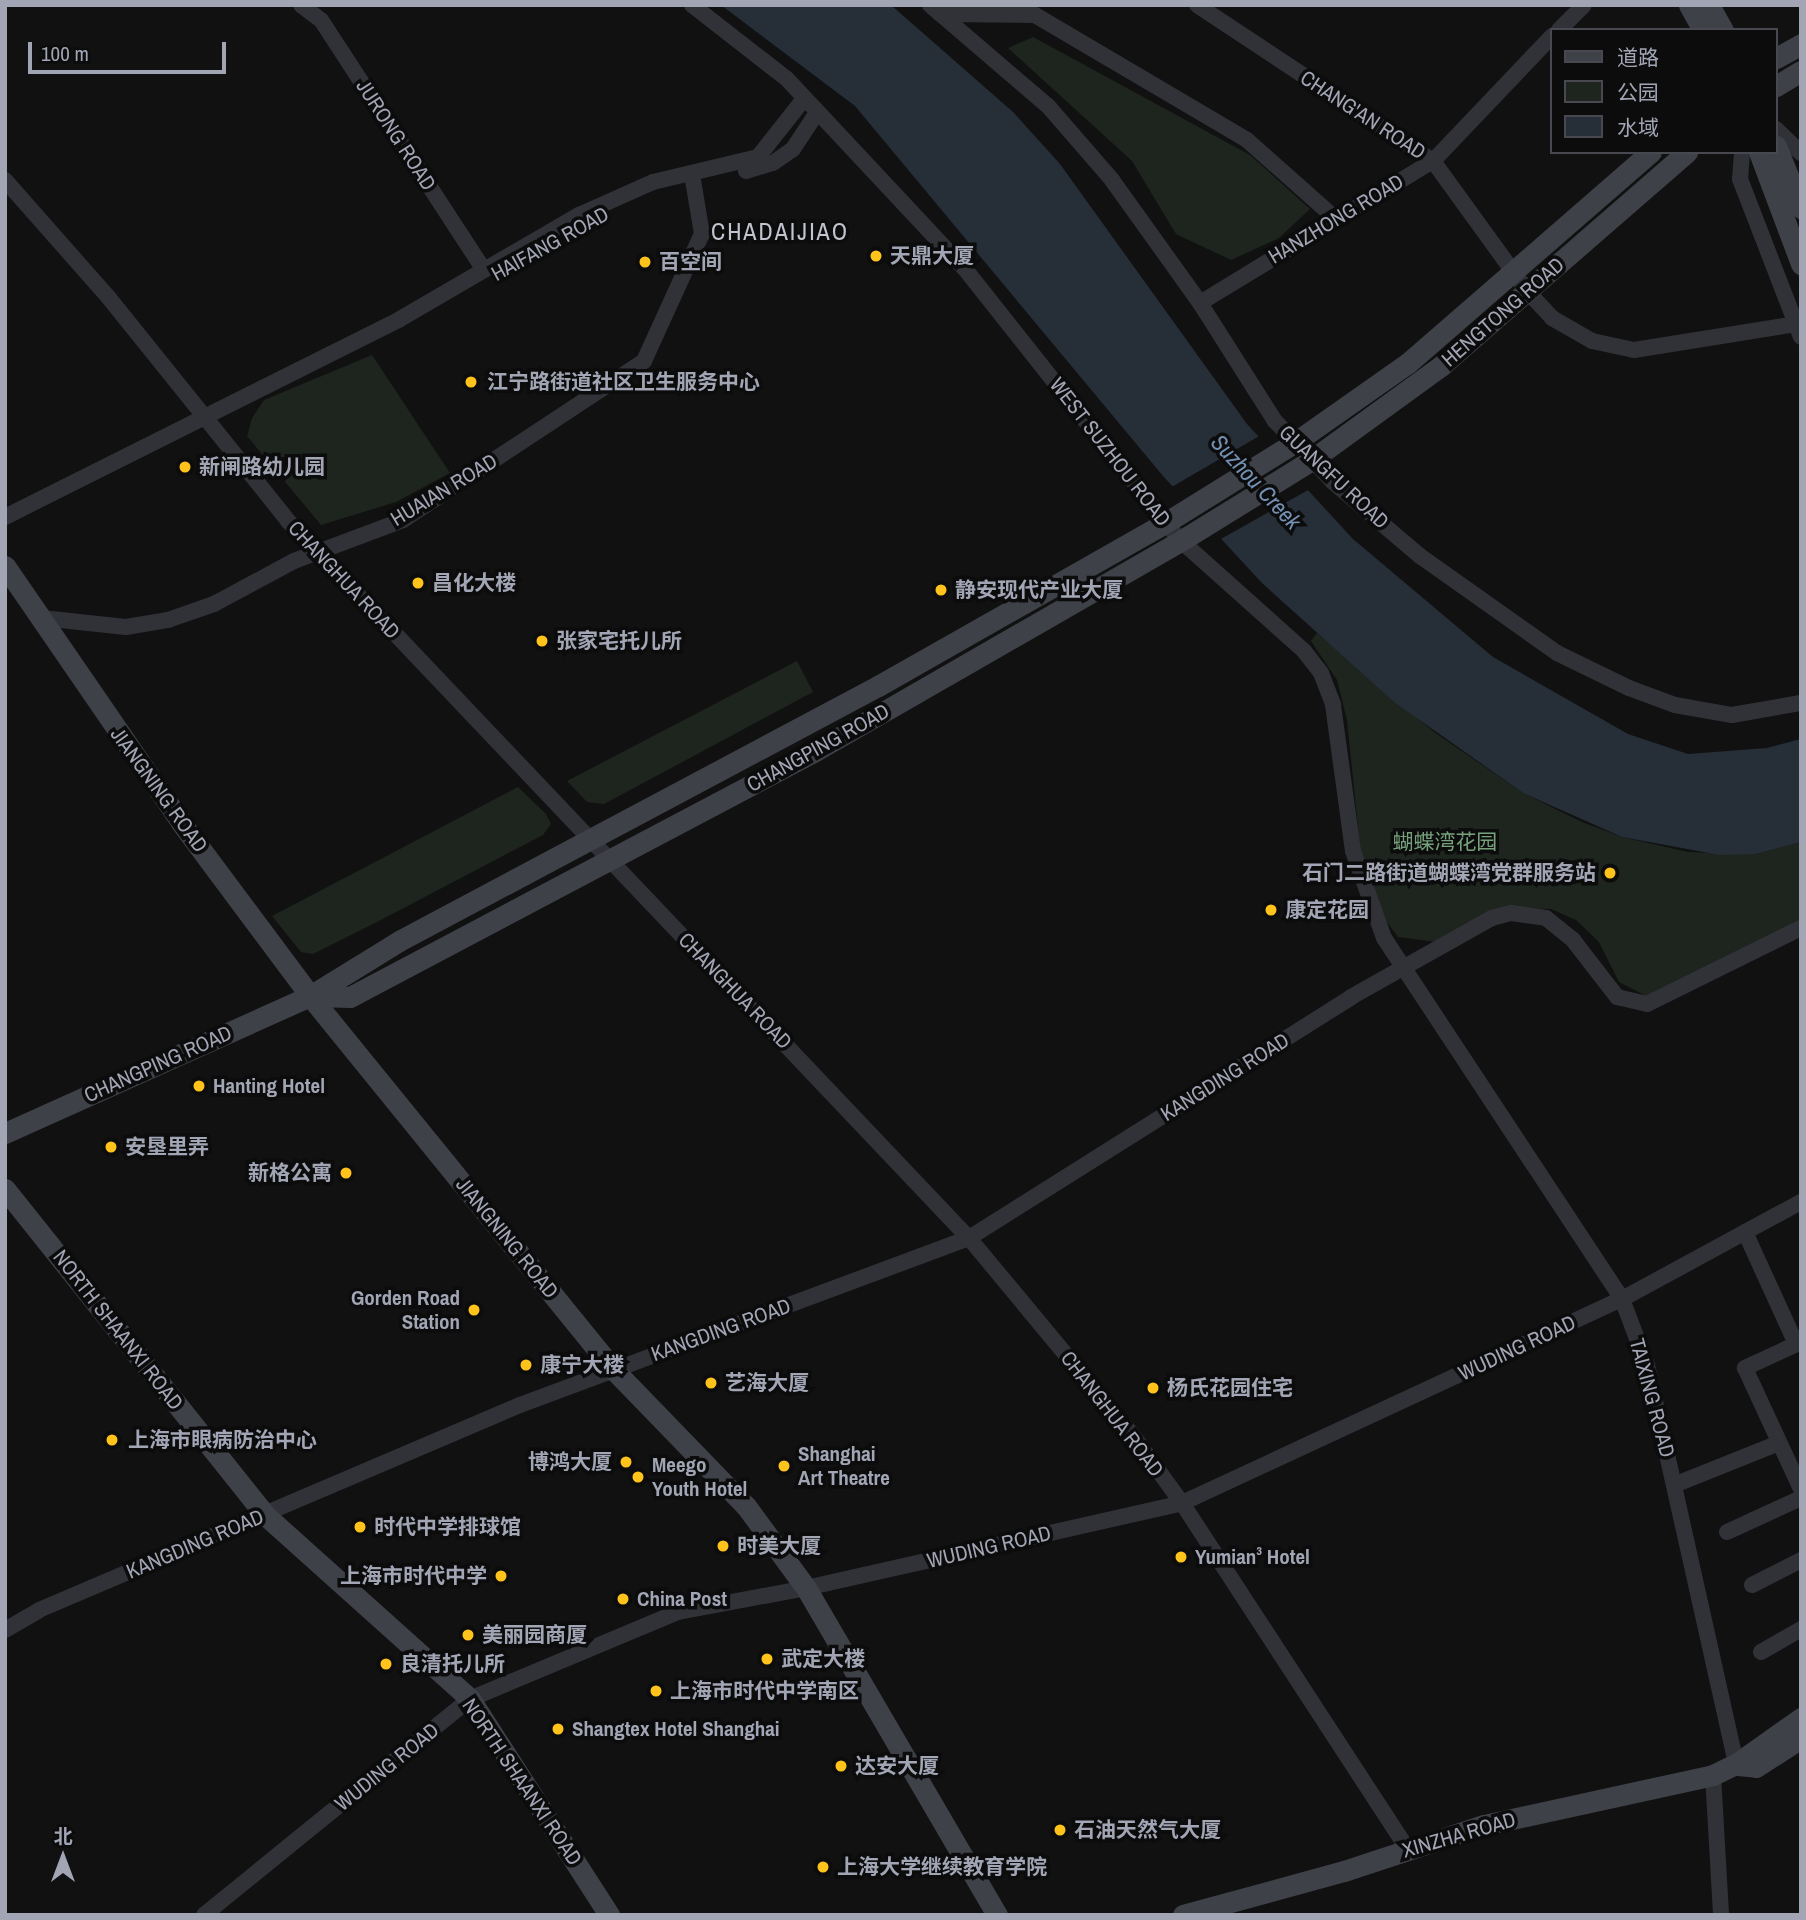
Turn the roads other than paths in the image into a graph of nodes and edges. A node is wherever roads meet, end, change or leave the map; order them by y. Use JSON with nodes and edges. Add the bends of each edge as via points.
{"nodes":[{"id":1,"x":301,"y":5,"type":"edge"},
{"id":2,"x":692,"y":5,"type":"edge"},
{"id":3,"x":1197,"y":5,"type":"edge"},
{"id":4,"x":1584,"y":5,"type":"edge"},
{"id":5,"x":1689,"y":5,"type":"edge"},
{"id":6,"x":1709,"y":5,"type":"edge"},
{"id":7,"x":935,"y":9,"type":"edge"},
{"id":8,"x":1561,"y":28,"type":"edge"},
{"id":9,"x":1702,"y":28,"type":"edge"},
{"id":10,"x":1722,"y":28,"type":"edge"},
{"id":11,"x":1550,"y":38,"type":"edge"},
{"id":12,"x":1801,"y":44,"type":"edge"},
{"id":13,"x":1778,"y":57,"type":"edge"},
{"id":14,"x":1801,"y":71,"type":"edge"},
{"id":15,"x":1778,"y":85,"type":"edge"},
{"id":16,"x":803,"y":100,"type":"junction"},
{"id":17,"x":816,"y":114,"type":"junction"},
{"id":18,"x":1649,"y":154,"type":"edge"},
{"id":19,"x":1685,"y":154,"type":"edge"},
{"id":20,"x":1742,"y":154,"type":"edge"},
{"id":21,"x":1776,"y":155,"type":"edge"},
{"id":22,"x":1433,"y":161,"type":"junction"},
{"id":23,"x":693,"y":180,"type":"junction"},
{"id":24,"x":655,"y":186,"type":"junction"},
{"id":25,"x":8,"y":187,"type":"edge"},
{"id":26,"x":1801,"y":208,"type":"edge"},
{"id":27,"x":1336,"y":219,"type":"junction"},
{"id":28,"x":1801,"y":264,"type":"edge"},
{"id":29,"x":484,"y":270,"type":"junction"},
{"id":30,"x":1514,"y":273,"type":"junction"},
{"id":31,"x":1528,"y":292,"type":"junction"},
{"id":32,"x":1200,"y":303,"type":"junction"},
{"id":33,"x":1798,"y":330,"type":"edge"},
{"id":34,"x":277,"y":379,"type":"junction"},
{"id":35,"x":201,"y":415,"type":"junction"},
{"id":36,"x":1288,"y":447,"type":"junction"},
{"id":37,"x":1305,"y":464,"type":"junction"},
{"id":38,"x":5,"y":517,"type":"edge"},
{"id":39,"x":1173,"y":518,"type":"junction"},
{"id":40,"x":1187,"y":535,"type":"junction"},
{"id":41,"x":318,"y":552,"type":"junction"},
{"id":42,"x":5,"y":566,"type":"edge"},
{"id":43,"x":42,"y":618,"type":"junction"},
{"id":44,"x":1801,"y":703,"type":"edge"},
{"id":45,"x":590,"y":840,"type":"junction"},
{"id":46,"x":610,"y":860,"type":"junction"},
{"id":47,"x":1801,"y":928,"type":"edge"},
{"id":48,"x":1402,"y":967,"type":"junction"},
{"id":49,"x":310,"y":996,"type":"junction"},
{"id":50,"x":5,"y":1133,"type":"edge"},
{"id":51,"x":5,"y":1189,"type":"edge"},
{"id":52,"x":1801,"y":1202,"type":"edge"},
{"id":53,"x":1745,"y":1232,"type":"junction"},
{"id":54,"x":970,"y":1238,"type":"junction"},
{"id":55,"x":1622,"y":1299,"type":"junction"},
{"id":56,"x":1798,"y":1343,"type":"edge"},
{"id":57,"x":614,"y":1370,"type":"junction"},
{"id":58,"x":1779,"y":1443,"type":"junction"},
{"id":59,"x":1674,"y":1485,"type":"junction"},
{"id":60,"x":1801,"y":1489,"type":"edge"},
{"id":61,"x":1801,"y":1498,"type":"edge"},
{"id":62,"x":1182,"y":1503,"type":"junction"},
{"id":63,"x":264,"y":1514,"type":"junction"},
{"id":64,"x":1727,"y":1532,"type":"dead end"},
{"id":65,"x":1801,"y":1560,"type":"edge"},
{"id":66,"x":1752,"y":1585,"type":"dead end"},
{"id":67,"x":806,"y":1588,"type":"junction"},
{"id":68,"x":1801,"y":1629,"type":"edge"},
{"id":69,"x":5,"y":1630,"type":"edge"},
{"id":70,"x":1761,"y":1652,"type":"dead end"},
{"id":71,"x":470,"y":1699,"type":"junction"},
{"id":72,"x":1801,"y":1718,"type":"edge"},
{"id":73,"x":1801,"y":1738,"type":"edge"},
{"id":74,"x":1736,"y":1765,"type":"junction"},
{"id":75,"x":1713,"y":1775,"type":"junction"},
{"id":76,"x":1407,"y":1848,"type":"junction"},
{"id":77,"x":204,"y":1915,"type":"edge"},
{"id":78,"x":610,"y":1915,"type":"edge"},
{"id":79,"x":997,"y":1915,"type":"edge"},
{"id":80,"x":1183,"y":1915,"type":"edge"},
{"id":81,"x":1721,"y":1915,"type":"edge"}],
"edges":[{"from":1,"to":29,"type":"street","name":"JURONG ROAD","via":[[321,20]]},
{"from":2,"to":16,"type":"street","name":"WEST SUZHOU ROAD","via":[[787,79]]},
{"from":3,"to":22,"type":"street","name":"CHANG'AN ROAD"},
{"from":4,"to":8,"type":"street"},
{"from":5,"to":9,"type":"main road"},
{"from":6,"to":10,"type":"main road"},
{"from":7,"to":27,"type":"street","via":[[1035,15],[1247,140]]},
{"from":7,"to":32,"type":"street","name":"GUANGFU ROAD","via":[[1048,106],[1112,180]]},
{"from":11,"to":22,"type":"street","name":"HANZHONG ROAD"},
{"from":12,"to":13,"type":"main road"},
{"from":14,"to":15,"type":"main road"},
{"from":16,"to":17,"type":"street","name":"WEST SUZHOU ROAD"},
{"from":16,"to":24,"type":"street","name":"HAIFANG ROAD","via":[[758,157]]},
{"from":17,"to":23,"type":"street","name":"HAIFANG ROAD","via":[[793,149],[773,163]]},
{"from":17,"to":39,"type":"street","name":"WEST SUZHOU ROAD","via":[[965,269]]},
{"from":18,"to":30,"type":"main road","name":"HENGTONG ROAD"},
{"from":19,"to":31,"type":"main road","name":"HENGTONG ROAD"},
{"from":20,"to":33,"type":"street","via":[[1740,179]]},
{"from":21,"to":26,"type":"main road"},
{"from":21,"to":28,"type":"main road"},
{"from":22,"to":27,"type":"street","name":"HANZHONG ROAD"},
{"from":22,"to":30,"type":"street","name":"CHANG'AN ROAD"},
{"from":23,"to":24,"type":"street","name":"HAIFANG ROAD"},
{"from":23,"to":41,"type":"street","name":"HUAIAN ROAD","via":[[702,234],[644,361],[403,520]]},
{"from":24,"to":29,"type":"street","name":"HAIFANG ROAD","via":[[579,215]]},
{"from":24,"to":34,"type":"street","name":"HAIFANG ROAD","via":[[398,330]]},
{"from":25,"to":35,"type":"street","name":"CHANGHUA ROAD","via":[[109,298]]},
{"from":27,"to":32,"type":"street","name":"HANZHONG ROAD"},
{"from":29,"to":34,"type":"street","name":"HAIFANG ROAD"},
{"from":30,"to":31,"type":"street","name":"CHANG'AN ROAD"},
{"from":30,"to":36,"type":"main road","name":"HENGTONG ROAD","via":[[1408,363]]},
{"from":31,"to":33,"type":"street","name":"CHANG'AN ROAD","via":[[1552,318],[1616,349]]},
{"from":31,"to":37,"type":"main road","name":"HENGTONG ROAD","via":[[1442,365]]},
{"from":32,"to":36,"type":"street","name":"GUANGFU ROAD"},
{"from":34,"to":35,"type":"street","name":"HAIFANG ROAD"},
{"from":35,"to":38,"type":"street","name":"HAIFANG ROAD"},
{"from":35,"to":41,"type":"street","name":"CHANGHUA ROAD"},
{"from":36,"to":37,"type":"street","name":"GUANGFU ROAD"},
{"from":36,"to":39,"type":"main road","name":"CHANGPING ROAD"},
{"from":37,"to":40,"type":"main road","name":"CHANGPING ROAD"},
{"from":37,"to":44,"type":"street","name":"GUANGFU ROAD","via":[[1420,556],[1557,653],[1629,688],[1675,705],[1732,715]]},
{"from":39,"to":40,"type":"street","name":"WEST SUZHOU ROAD"},
{"from":39,"to":45,"type":"main road","name":"CHANGPING ROAD","via":[[877,686]]},
{"from":40,"to":46,"type":"main road","name":"CHANGPING ROAD","via":[[817,750]]},
{"from":40,"to":48,"type":"street","name":"WEST SUZHOU ROAD","via":[[1304,651],[1325,681],[1333,705],[1358,871],[1373,915]]},
{"from":41,"to":43,"type":"street","name":"HUAIAN ROAD","via":[[214,604],[168,620],[126,626]]},
{"from":41,"to":45,"type":"street","name":"CHANGHUA ROAD"},
{"from":42,"to":43,"type":"main road","name":"JIANGNING ROAD"},
{"from":43,"to":49,"type":"main road","name":"JIANGNING ROAD","via":[[182,824]]},
{"from":45,"to":46,"type":"street","name":"CHANGHUA ROAD"},
{"from":45,"to":49,"type":"main road","name":"CHANGPING ROAD","via":[[399,941]]},
{"from":46,"to":49,"type":"main road","name":"CHANGPING ROAD","via":[[350,997]]},
{"from":46,"to":54,"type":"street","name":"CHANGHUA ROAD"},
{"from":47,"to":48,"type":"street","name":"KANGDING ROAD","via":[[1647,1004],[1617,997],[1561,927],[1529,914],[1492,918]]},
{"from":48,"to":54,"type":"street","name":"KANGDING ROAD"},
{"from":48,"to":55,"type":"street","name":"TAIXING ROAD"},
{"from":49,"to":50,"type":"main road","name":"CHANGPING ROAD"},
{"from":49,"to":57,"type":"main road","name":"JIANGNING ROAD"},
{"from":51,"to":63,"type":"main road","name":"NORTH SHAANXI ROAD"},
{"from":52,"to":53,"type":"street","name":"WUDING ROAD"},
{"from":53,"to":55,"type":"street","name":"WUDING ROAD"},
{"from":53,"to":56,"type":"street"},
{"from":54,"to":57,"type":"street","name":"KANGDING ROAD"},
{"from":54,"to":62,"type":"street","name":"CHANGHUA ROAD","via":[[1134,1437]]},
{"from":55,"to":59,"type":"street","name":"TAIXING ROAD","via":[[1647,1365]]},
{"from":55,"to":62,"type":"street","name":"WUDING ROAD"},
{"from":56,"to":58,"type":"street","via":[[1745,1368]]},
{"from":57,"to":63,"type":"street","name":"KANGDING ROAD"},
{"from":57,"to":67,"type":"main road","name":"JIANGNING ROAD","via":[[746,1506]]},
{"from":58,"to":59,"type":"street"},
{"from":58,"to":60,"type":"street"},
{"from":59,"to":74,"type":"street","name":"TAIXING ROAD"},
{"from":61,"to":64,"type":"street"},
{"from":62,"to":67,"type":"street","name":"WUDING ROAD"},
{"from":62,"to":76,"type":"street","name":"CHANGHUA ROAD"},
{"from":63,"to":69,"type":"street","name":"KANGDING ROAD","via":[[38,1610]]},
{"from":63,"to":71,"type":"main road","name":"NORTH SHAANXI ROAD"},
{"from":65,"to":66,"type":"street"},
{"from":67,"to":71,"type":"street","name":"WUDING ROAD","via":[[663,1616]]},
{"from":67,"to":79,"type":"main road","name":"JIANGNING ROAD"},
{"from":68,"to":70,"type":"street"},
{"from":71,"to":77,"type":"street","name":"WUDING ROAD"},
{"from":71,"to":78,"type":"main road","name":"NORTH SHAANXI ROAD"},
{"from":72,"to":74,"type":"main road","name":"XINZHA ROAD"},
{"from":73,"to":74,"type":"main road","name":"XINZHA ROAD","via":[[1756,1767]]},
{"from":74,"to":75,"type":"main road","name":"XINZHA ROAD"},
{"from":75,"to":76,"type":"main road","name":"XINZHA ROAD","via":[[1484,1825]]},
{"from":75,"to":81,"type":"street"},
{"from":76,"to":80,"type":"main road","name":"XINZHA ROAD","via":[[1344,1871]]}]}
